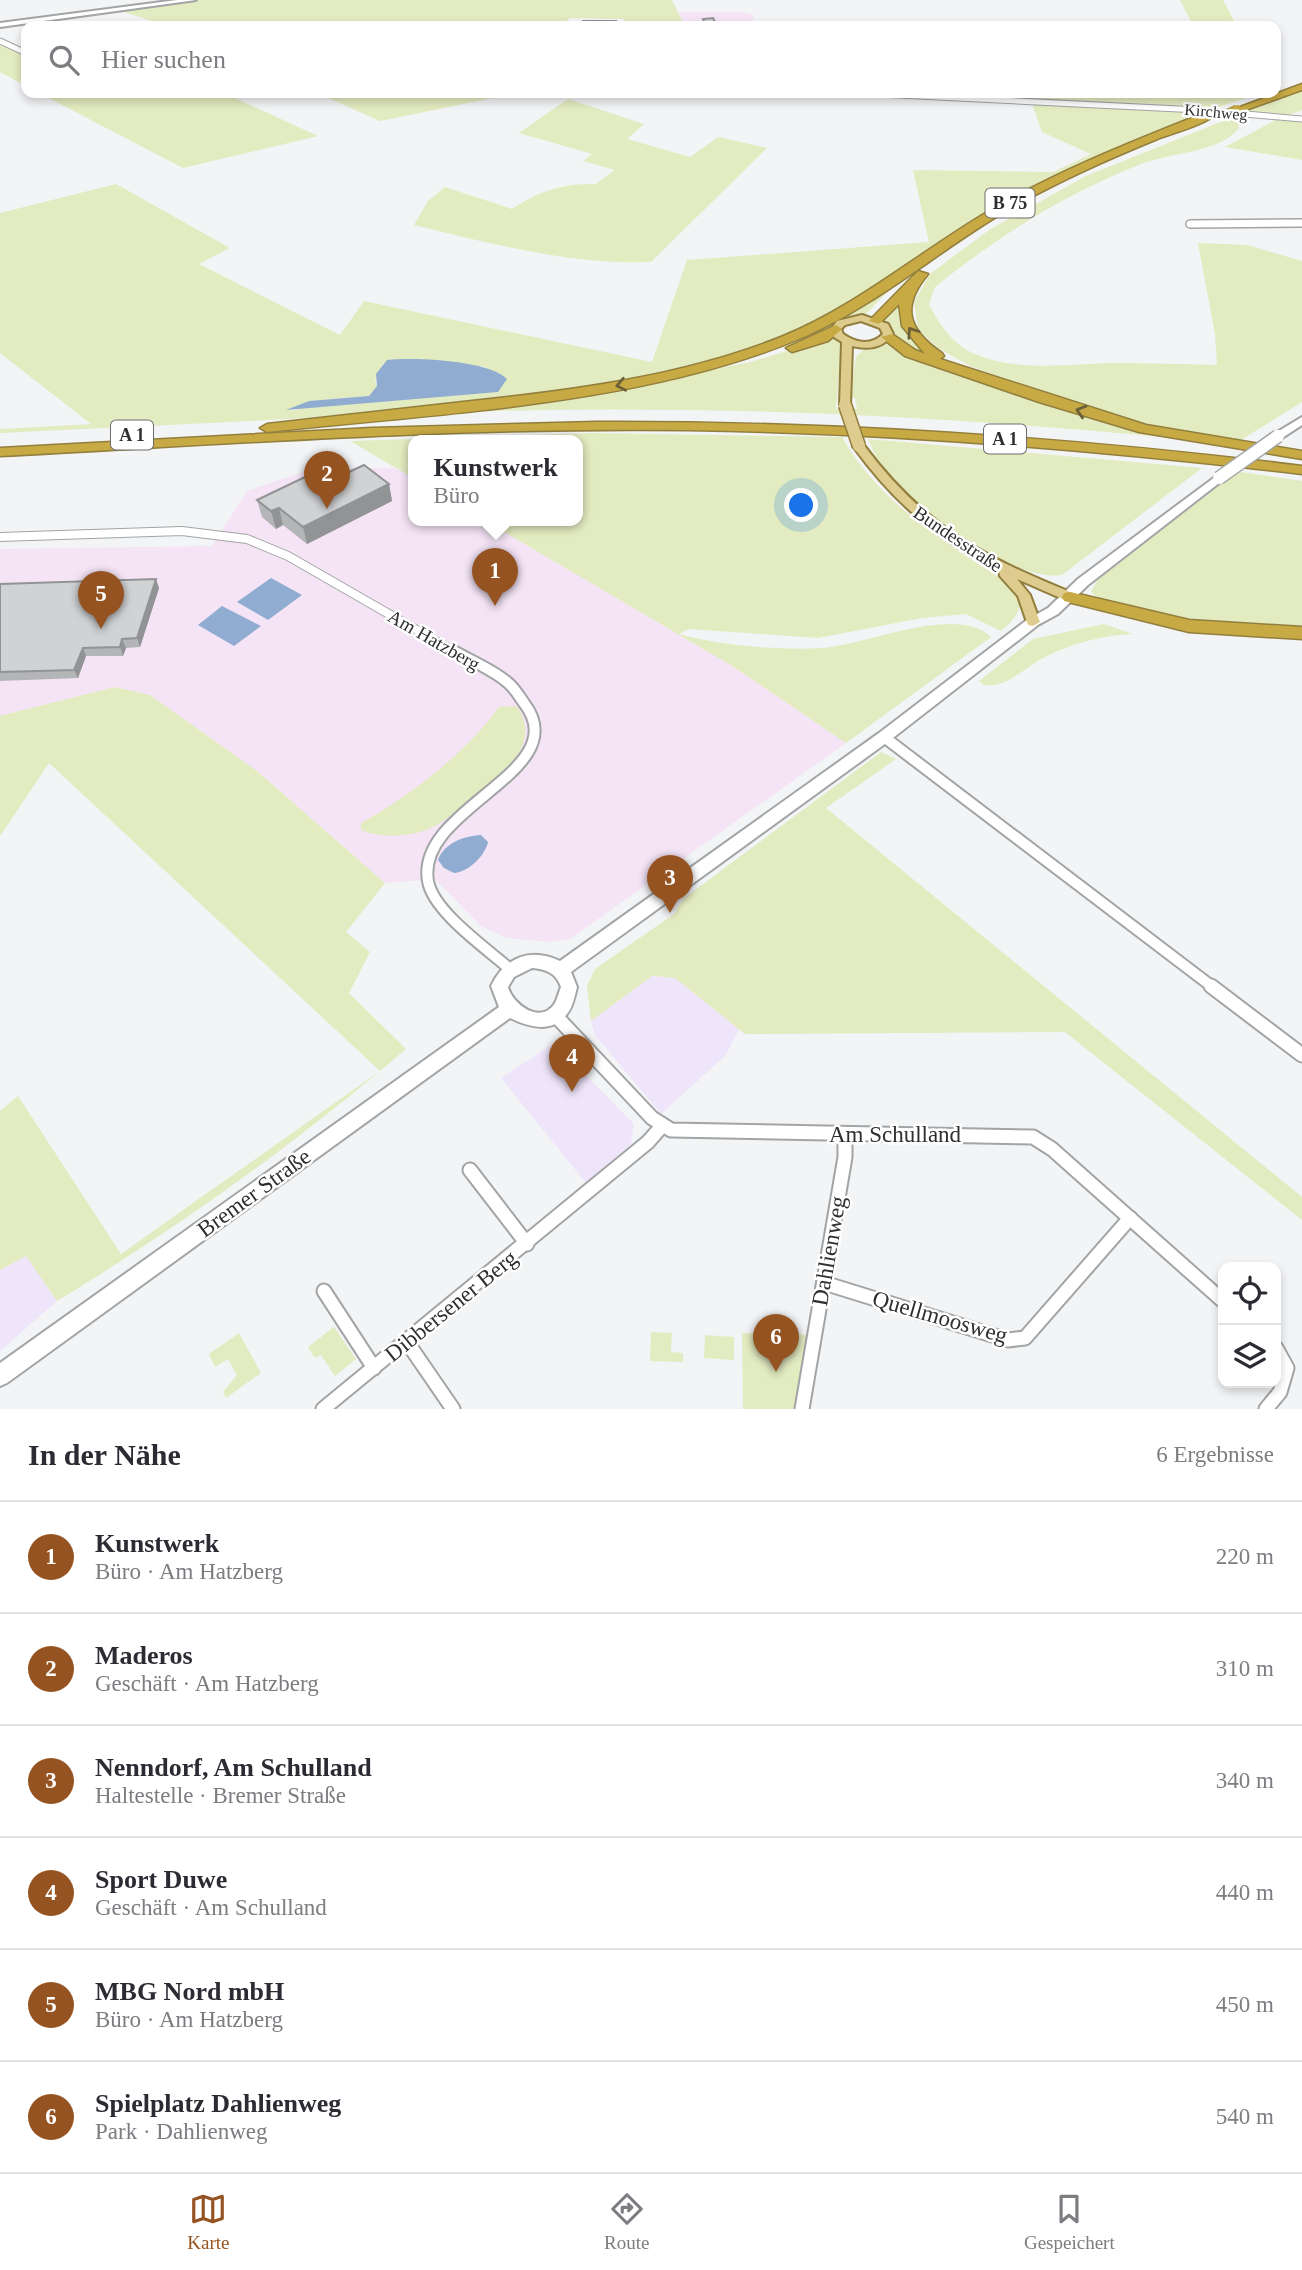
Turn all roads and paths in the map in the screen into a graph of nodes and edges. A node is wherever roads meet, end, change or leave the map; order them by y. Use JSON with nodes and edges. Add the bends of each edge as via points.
{"nodes":[{"id":1,"x":193,"y":0,"type":"edge"},
{"id":2,"x":31,"y":21,"type":"edge"},
{"id":3,"x":21,"y":22,"type":"edge"},
{"id":4,"x":0,"y":25,"type":"edge"},
{"id":5,"x":0,"y":41,"type":"edge"},
{"id":6,"x":21,"y":51,"type":"edge"},
{"id":7,"x":1302,"y":81,"type":"edge"},
{"id":8,"x":1302,"y":87,"type":"edge"},
{"id":9,"x":1281,"y":88,"type":"edge"},
{"id":10,"x":1281,"y":94,"type":"edge"},
{"id":11,"x":963,"y":98,"type":"edge"},
{"id":12,"x":1257,"y":98,"type":"edge"},
{"id":13,"x":1268,"y":98,"type":"edge"},
{"id":14,"x":1225,"y":112,"type":"junction"},
{"id":15,"x":1302,"y":119,"type":"edge"},
{"id":16,"x":1302,"y":223,"type":"edge"},
{"id":17,"x":1190,"y":224,"type":"dead end"},
{"id":18,"x":948,"y":254,"type":"junction"},
{"id":19,"x":932,"y":256,"type":"junction"},
{"id":20,"x":862,"y":318,"type":"junction"},
{"id":21,"x":875,"y":321,"type":"junction"},
{"id":22,"x":836,"y":329,"type":"junction"},
{"id":23,"x":887,"y":337,"type":"junction"},
{"id":24,"x":846,"y":341,"type":"junction"},
{"id":25,"x":864,"y":345,"type":"junction"},
{"id":26,"x":688,"y":371,"type":"junction"},
{"id":27,"x":845,"y":374,"type":"junction"},
{"id":28,"x":988,"y":380,"type":"junction"},
{"id":29,"x":1302,"y":420,"type":"edge"},
{"id":30,"x":263,"y":428,"type":"junction"},
{"id":31,"x":0,"y":441,"type":"edge"},
{"id":32,"x":0,"y":452,"type":"edge"},
{"id":33,"x":1302,"y":457,"type":"edge"},
{"id":34,"x":1302,"y":470,"type":"edge"},
{"id":35,"x":0,"y":537,"type":"edge"},
{"id":36,"x":1001,"y":569,"type":"junction"},
{"id":37,"x":1065,"y":595,"type":"junction"},
{"id":38,"x":1033,"y":622,"type":"junction"},
{"id":39,"x":1302,"y":633,"type":"edge"},
{"id":40,"x":884,"y":737,"type":"junction"},
{"id":41,"x":511,"y":970,"type":"junction"},
{"id":42,"x":561,"y":970,"type":"junction"},
{"id":43,"x":508,"y":1010,"type":"junction"},
{"id":44,"x":554,"y":1014,"type":"junction"},
{"id":45,"x":1302,"y":1055,"type":"edge"},
{"id":46,"x":662,"y":1126,"type":"junction"},
{"id":47,"x":845,"y":1134,"type":"junction"},
{"id":48,"x":470,"y":1170,"type":"dead end"},
{"id":49,"x":1130,"y":1218,"type":"junction"},
{"id":50,"x":527,"y":1244,"type":"junction"},
{"id":51,"x":824,"y":1283,"type":"junction"},
{"id":52,"x":324,"y":1291,"type":"dead end"},
{"id":53,"x":1218,"y":1297,"type":"edge"},
{"id":54,"x":407,"y":1342,"type":"junction"},
{"id":55,"x":1281,"y":1357,"type":"edge"},
{"id":56,"x":374,"y":1368,"type":"junction"},
{"id":57,"x":0,"y":1376,"type":"edge"},
{"id":58,"x":323,"y":1409,"type":"edge"},
{"id":59,"x":453,"y":1409,"type":"edge"},
{"id":60,"x":802,"y":1409,"type":"edge"},
{"id":61,"x":1266,"y":1409,"type":"edge"}],
"edges":[{"from":1,"to":2,"type":"main road"},
{"from":3,"to":4,"type":"main road"},
{"from":5,"to":6,"type":"street"},
{"from":7,"to":9,"type":"highway"},
{"from":8,"to":10,"type":"highway","number":"B 75"},
{"from":11,"to":15,"type":"street","name":"Kirchweg"},
{"from":12,"to":14,"type":"highway","number":"B 75"},
{"from":13,"to":14,"type":"highway","number":"B 75"},
{"from":14,"to":18,"type":"highway","number":"B 75","via":[[1049,191]]},
{"from":14,"to":19,"type":"highway","number":"B 75","via":[[1040,187],[977,223]]},
{"from":16,"to":17,"type":"street"},
{"from":18,"to":21,"type":"highway","number":"B 75","via":[[909,285]]},
{"from":28,"to":18,"type":"highway","one_way":true,"via":[[929,352],[904,320],[910,290]]},
{"from":19,"to":20,"type":"highway","number":"B 75"},
{"from":19,"to":26,"type":"highway","via":[[806,331]]},
{"from":20,"to":21,"type":"main road"},
{"from":20,"to":22,"type":"main road","number":"B 75","via":[[843,321]]},
{"from":21,"to":23,"type":"main road","via":[[887,329]]},
{"from":22,"to":24,"type":"main road"},
{"from":22,"to":26,"type":"highway","via":[[816,341]]},
{"from":23,"to":25,"type":"main road"},
{"from":23,"to":28,"type":"highway","via":[[901,349]]},
{"from":24,"to":25,"type":"main road"},
{"from":24,"to":27,"type":"main road","name":"Bundesstraße"},
{"from":25,"to":27,"type":"main road"},
{"from":26,"to":30,"type":"highway","one_way":true,"via":[[529,400]]},
{"from":27,"to":36,"type":"main road","name":"Bundesstraße","bridge":true,"via":[[845,405],[859,446],[884,481],[945,535]]},
{"from":33,"to":28,"type":"highway","one_way":true,"via":[[1144,429]]},
{"from":29,"to":37,"type":"main road","bridge":true},
{"from":30,"to":31,"type":"highway","number":"A 1"},
{"from":30,"to":33,"type":"highway","number":"A 1","via":[[567,416],[844,419],[1084,435]]},
{"from":32,"to":34,"type":"highway","number":"A 1","via":[[510,428],[720,426],[1037,442]]},
{"from":35,"to":41,"type":"street","name":"Am Hatzberg","via":[[182,531],[247,539],[288,556],[508,682],[532,710],[535,727],[525,760],[447,826],[429,852],[426,868],[435,896]]},
{"from":36,"to":37,"type":"main road","name":"Bundesstraße"},
{"from":36,"to":38,"type":"main road","via":[[1024,595]]},
{"from":37,"to":38,"type":"main road"},
{"from":37,"to":39,"type":"highway","via":[[1189,626]]},
{"from":38,"to":40,"type":"main road"},
{"from":40,"to":42,"type":"main road"},
{"from":40,"to":45,"type":"street"},
{"from":41,"to":42,"type":"main road","via":[[531,961]]},
{"from":41,"to":43,"type":"main road","via":[[501,988]]},
{"from":42,"to":44,"type":"main road","via":[[568,997]]},
{"from":43,"to":44,"type":"main road","via":[[533,1020]]},
{"from":43,"to":57,"type":"main road","name":"Bremer Straße"},
{"from":44,"to":46,"type":"street"},
{"from":46,"to":47,"type":"street","name":"Am Schulland","via":[[680,1132]]},
{"from":46,"to":50,"type":"street","name":"Dibbersener Berg"},
{"from":47,"to":49,"type":"street","name":"Am Schulland","via":[[1033,1137]]},
{"from":47,"to":51,"type":"street","name":"Dahlienweg"},
{"from":48,"to":50,"type":"street","name":"Dibbersener Berg"},
{"from":49,"to":51,"type":"street","name":"Quellmoosweg","via":[[1025,1338],[1008,1340]]},
{"from":49,"to":53,"type":"street","name":"Am Schulland"},
{"from":50,"to":54,"type":"street","name":"Dibbersener Berg"},
{"from":51,"to":60,"type":"street","name":"Dahlienweg"},
{"from":52,"to":56,"type":"street","name":"Dibbersener Berg"},
{"from":54,"to":56,"type":"street","name":"Dibbersener Berg"},
{"from":54,"to":59,"type":"street"},
{"from":55,"to":61,"type":"street","via":[[1287,1368],[1280,1392]]},
{"from":56,"to":58,"type":"street","name":"Dibbersener Berg"}]}
